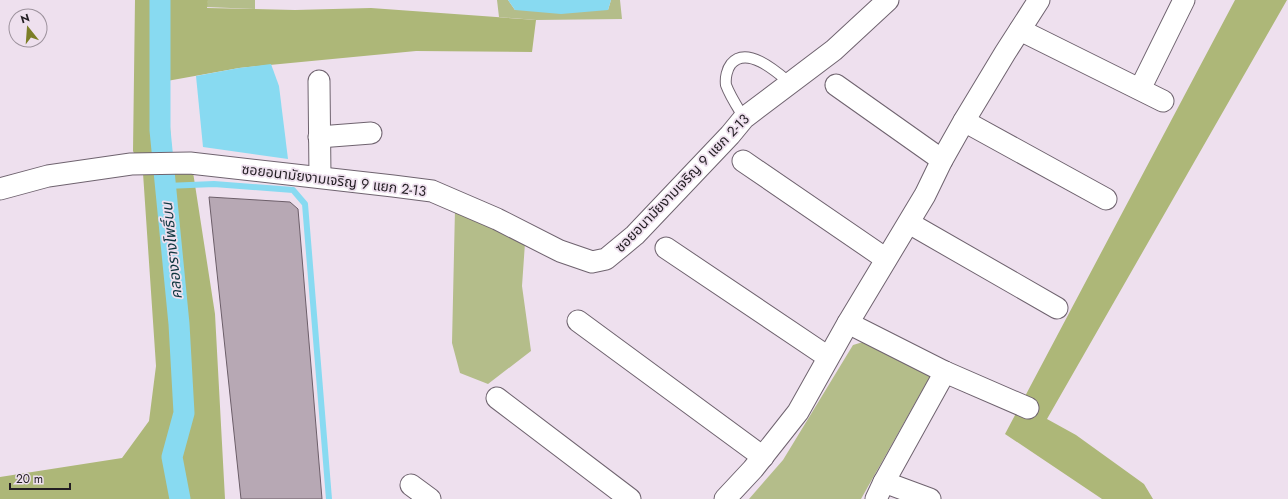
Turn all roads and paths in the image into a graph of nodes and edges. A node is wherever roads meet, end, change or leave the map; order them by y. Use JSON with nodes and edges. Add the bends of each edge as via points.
{"nodes":[{"id":1,"x":888,"y":0,"type":"edge"},
{"id":2,"x":1039,"y":0,"type":"edge"},
{"id":3,"x":1184,"y":0,"type":"edge"},
{"id":4,"x":1020,"y":30,"type":"junction"},
{"id":5,"x":318,"y":80,"type":"dead end"},
{"id":6,"x":790,"y":83,"type":"junction"},
{"id":7,"x":836,"y":85,"type":"dead end"},
{"id":8,"x":1140,"y":89,"type":"junction"},
{"id":9,"x":1164,"y":101,"type":"dead end"},
{"id":10,"x":744,"y":118,"type":"junction"},
{"id":11,"x":964,"y":121,"type":"junction"},
{"id":12,"x":371,"y":133,"type":"dead end"},
{"id":13,"x":319,"y":137,"type":"junction"},
{"id":14,"x":942,"y":160,"type":"junction"},
{"id":15,"x":743,"y":162,"type":"dead end"},
{"id":16,"x":320,"y":178,"type":"junction"},
{"id":17,"x":0,"y":189,"type":"edge"},
{"id":18,"x":1106,"y":199,"type":"dead end"},
{"id":19,"x":908,"y":223,"type":"junction"},
{"id":20,"x":666,"y":248,"type":"dead end"},
{"id":21,"x":886,"y":259,"type":"junction"},
{"id":22,"x":1057,"y":308,"type":"dead end"},
{"id":23,"x":578,"y":322,"type":"dead end"},
{"id":24,"x":848,"y":323,"type":"junction"},
{"id":25,"x":828,"y":357,"type":"junction"},
{"id":26,"x":945,"y":372,"type":"junction"},
{"id":27,"x":497,"y":398,"type":"dead end"},
{"id":28,"x":1028,"y":408,"type":"dead end"},
{"id":29,"x":762,"y":457,"type":"junction"},
{"id":30,"x":411,"y":486,"type":"dead end"},
{"id":31,"x":880,"y":490,"type":"edge"},
{"id":32,"x":430,"y":499,"type":"edge"},
{"id":33,"x":630,"y":499,"type":"edge"},
{"id":34,"x":725,"y":499,"type":"edge"},
{"id":35,"x":930,"y":499,"type":"edge"}],
"edges":[{"from":1,"to":6,"type":"street","name":"ซอยอนามัยงามเจริญ 9 แยก 2-13","via":[[834,50]]},
{"from":2,"to":4,"type":"street"},
{"from":3,"to":8,"type":"street"},
{"from":4,"to":8,"type":"street"},
{"from":4,"to":11,"type":"street"},
{"from":5,"to":13,"type":"street"},
{"from":6,"to":10,"type":"street","name":"ซอยอนามัยงามเจริญ 9 แยก 2-13"},
{"from":6,"to":10,"type":"lane","via":[[762,62],[746,57],[734,60],[727,69],[726,84]]},
{"from":7,"to":14,"type":"street"},
{"from":8,"to":9,"type":"street"},
{"from":10,"to":16,"type":"street","name":"ซอยอนามัยงามเจริญ 9 แยก 2-13","via":[[635,235],[606,259],[598,261],[586,261],[560,251],[432,191]]},
{"from":11,"to":14,"type":"street"},
{"from":11,"to":18,"type":"street"},
{"from":12,"to":13,"type":"street"},
{"from":13,"to":16,"type":"street"},
{"from":14,"to":19,"type":"street"},
{"from":15,"to":21,"type":"street"},
{"from":16,"to":17,"type":"street","name":"ซอยอนามัยงามเจริญ 9 แยก 2-13","via":[[190,164],[131,164],[48,176]]},
{"from":19,"to":21,"type":"street"},
{"from":19,"to":22,"type":"street"},
{"from":20,"to":25,"type":"street"},
{"from":21,"to":24,"type":"street"},
{"from":23,"to":29,"type":"street"},
{"from":24,"to":25,"type":"street"},
{"from":24,"to":26,"type":"street"},
{"from":25,"to":29,"type":"street","via":[[798,412]]},
{"from":26,"to":28,"type":"street"},
{"from":26,"to":31,"type":"street"},
{"from":27,"to":33,"type":"street"},
{"from":29,"to":34,"type":"street"},
{"from":30,"to":32,"type":"street"},
{"from":31,"to":35,"type":"street"}]}
